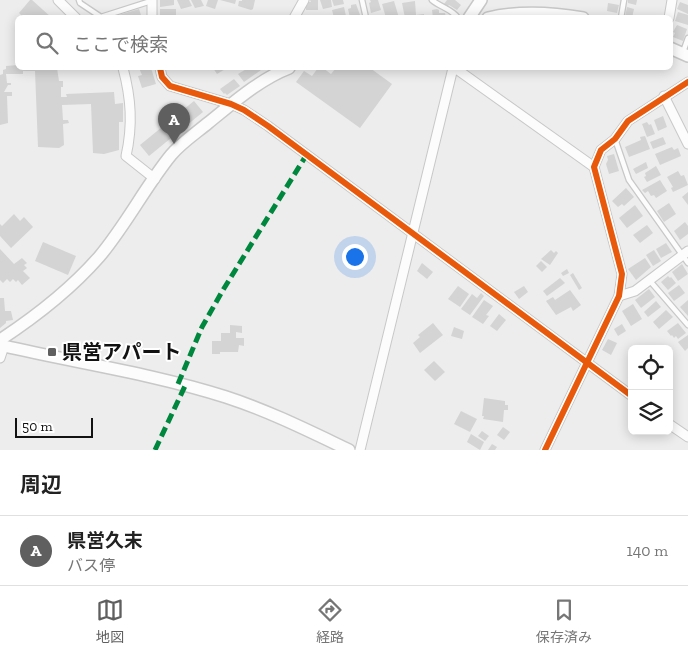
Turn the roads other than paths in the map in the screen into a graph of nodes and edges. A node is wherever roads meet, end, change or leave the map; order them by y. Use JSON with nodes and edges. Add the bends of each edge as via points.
{"nodes":[{"id":1,"x":58,"y":0,"type":"edge"},
{"id":2,"x":79,"y":0,"type":"edge"},
{"id":3,"x":152,"y":0,"type":"edge"},
{"id":4,"x":304,"y":0,"type":"edge"},
{"id":5,"x":362,"y":0,"type":"edge"},
{"id":6,"x":432,"y":0,"type":"edge"},
{"id":7,"x":481,"y":0,"type":"edge"},
{"id":8,"x":624,"y":0,"type":"edge"},
{"id":9,"x":672,"y":0,"type":"edge"},
{"id":10,"x":73,"y":15,"type":"edge"},
{"id":11,"x":98,"y":15,"type":"edge"},
{"id":12,"x":107,"y":15,"type":"edge"},
{"id":13,"x":152,"y":15,"type":"edge"},
{"id":14,"x":296,"y":15,"type":"edge"},
{"id":15,"x":365,"y":15,"type":"edge"},
{"id":16,"x":456,"y":15,"type":"edge"},
{"id":17,"x":471,"y":15,"type":"edge"},
{"id":18,"x":512,"y":15,"type":"edge"},
{"id":19,"x":558,"y":15,"type":"edge"},
{"id":20,"x":622,"y":15,"type":"edge"},
{"id":21,"x":670,"y":15,"type":"edge"},
{"id":22,"x":688,"y":38,"type":"edge"},
{"id":23,"x":673,"y":49,"type":"edge"},
{"id":24,"x":685,"y":55,"type":"edge"},
{"id":25,"x":124,"y":70,"type":"edge"},
{"id":26,"x":160,"y":70,"type":"edge"},
{"id":27,"x":275,"y":70,"type":"edge"},
{"id":28,"x":454,"y":70,"type":"edge"},
{"id":29,"x":457,"y":70,"type":"edge"},
{"id":30,"x":688,"y":82,"type":"edge"},
{"id":31,"x":664,"y":96,"type":"junction"},
{"id":32,"x":231,"y":104,"type":"junction"},
{"id":33,"x":615,"y":139,"type":"junction"},
{"id":34,"x":688,"y":144,"type":"edge"},
{"id":35,"x":594,"y":167,"type":"junction"},
{"id":36,"x":155,"y":179,"type":"junction"},
{"id":37,"x":413,"y":233,"type":"junction"},
{"id":38,"x":685,"y":253,"type":"edge"},
{"id":39,"x":688,"y":263,"type":"edge"},
{"id":40,"x":650,"y":281,"type":"junction"},
{"id":41,"x":619,"y":296,"type":"junction"},
{"id":42,"x":688,"y":325,"type":"edge"},
{"id":43,"x":1,"y":346,"type":"edge"},
{"id":44,"x":586,"y":362,"type":"junction"},
{"id":45,"x":628,"y":393,"type":"edge"},
{"id":46,"x":673,"y":427,"type":"edge"},
{"id":47,"x":688,"y":437,"type":"edge"},
{"id":48,"x":349,"y":450,"type":"edge"},
{"id":49,"x":360,"y":450,"type":"edge"},
{"id":50,"x":545,"y":450,"type":"edge"}],
"edges":[{"from":1,"to":10,"type":"street"},
{"from":2,"to":11,"type":"lane","via":[[80,4]]},
{"from":3,"to":12,"type":"lane"},
{"from":3,"to":13,"type":"street"},
{"from":4,"to":14,"type":"street"},
{"from":5,"to":15,"type":"lane"},
{"from":6,"to":16,"type":"lane"},
{"from":7,"to":17,"type":"street"},
{"from":8,"to":20,"type":"lane"},
{"from":9,"to":21,"type":"street"},
{"from":18,"to":19,"type":"street"},
{"from":22,"to":24,"type":"lane"},
{"from":23,"to":24,"type":"street"},
{"from":25,"to":36,"type":"street","via":[[131,121],[126,156]]},
{"from":26,"to":32,"type":"street","via":[[170,86]]},
{"from":27,"to":32,"type":"street"},
{"from":28,"to":37,"type":"street"},
{"from":29,"to":35,"type":"street"},
{"from":30,"to":31,"type":"street"},
{"from":31,"to":33,"type":"street","via":[[628,120]]},
{"from":31,"to":34,"type":"street"},
{"from":32,"to":36,"type":"street","via":[[188,139]]},
{"from":32,"to":37,"type":"street","via":[[268,126]]},
{"from":33,"to":35,"type":"street","via":[[602,150]]},
{"from":33,"to":38,"type":"lane","via":[[629,180]]},
{"from":35,"to":41,"type":"street","via":[[622,274]]},
{"from":36,"to":43,"type":"street","via":[[97,259]]},
{"from":37,"to":44,"type":"street"},
{"from":37,"to":49,"type":"street"},
{"from":38,"to":39,"type":"lane"},
{"from":38,"to":40,"type":"street"},
{"from":40,"to":41,"type":"street","via":[[635,292]]},
{"from":40,"to":42,"type":"lane"},
{"from":41,"to":44,"type":"street"},
{"from":43,"to":48,"type":"street","via":[[228,398],[279,417]]},
{"from":44,"to":45,"type":"street"},
{"from":44,"to":50,"type":"street"},
{"from":46,"to":47,"type":"street"}]}
